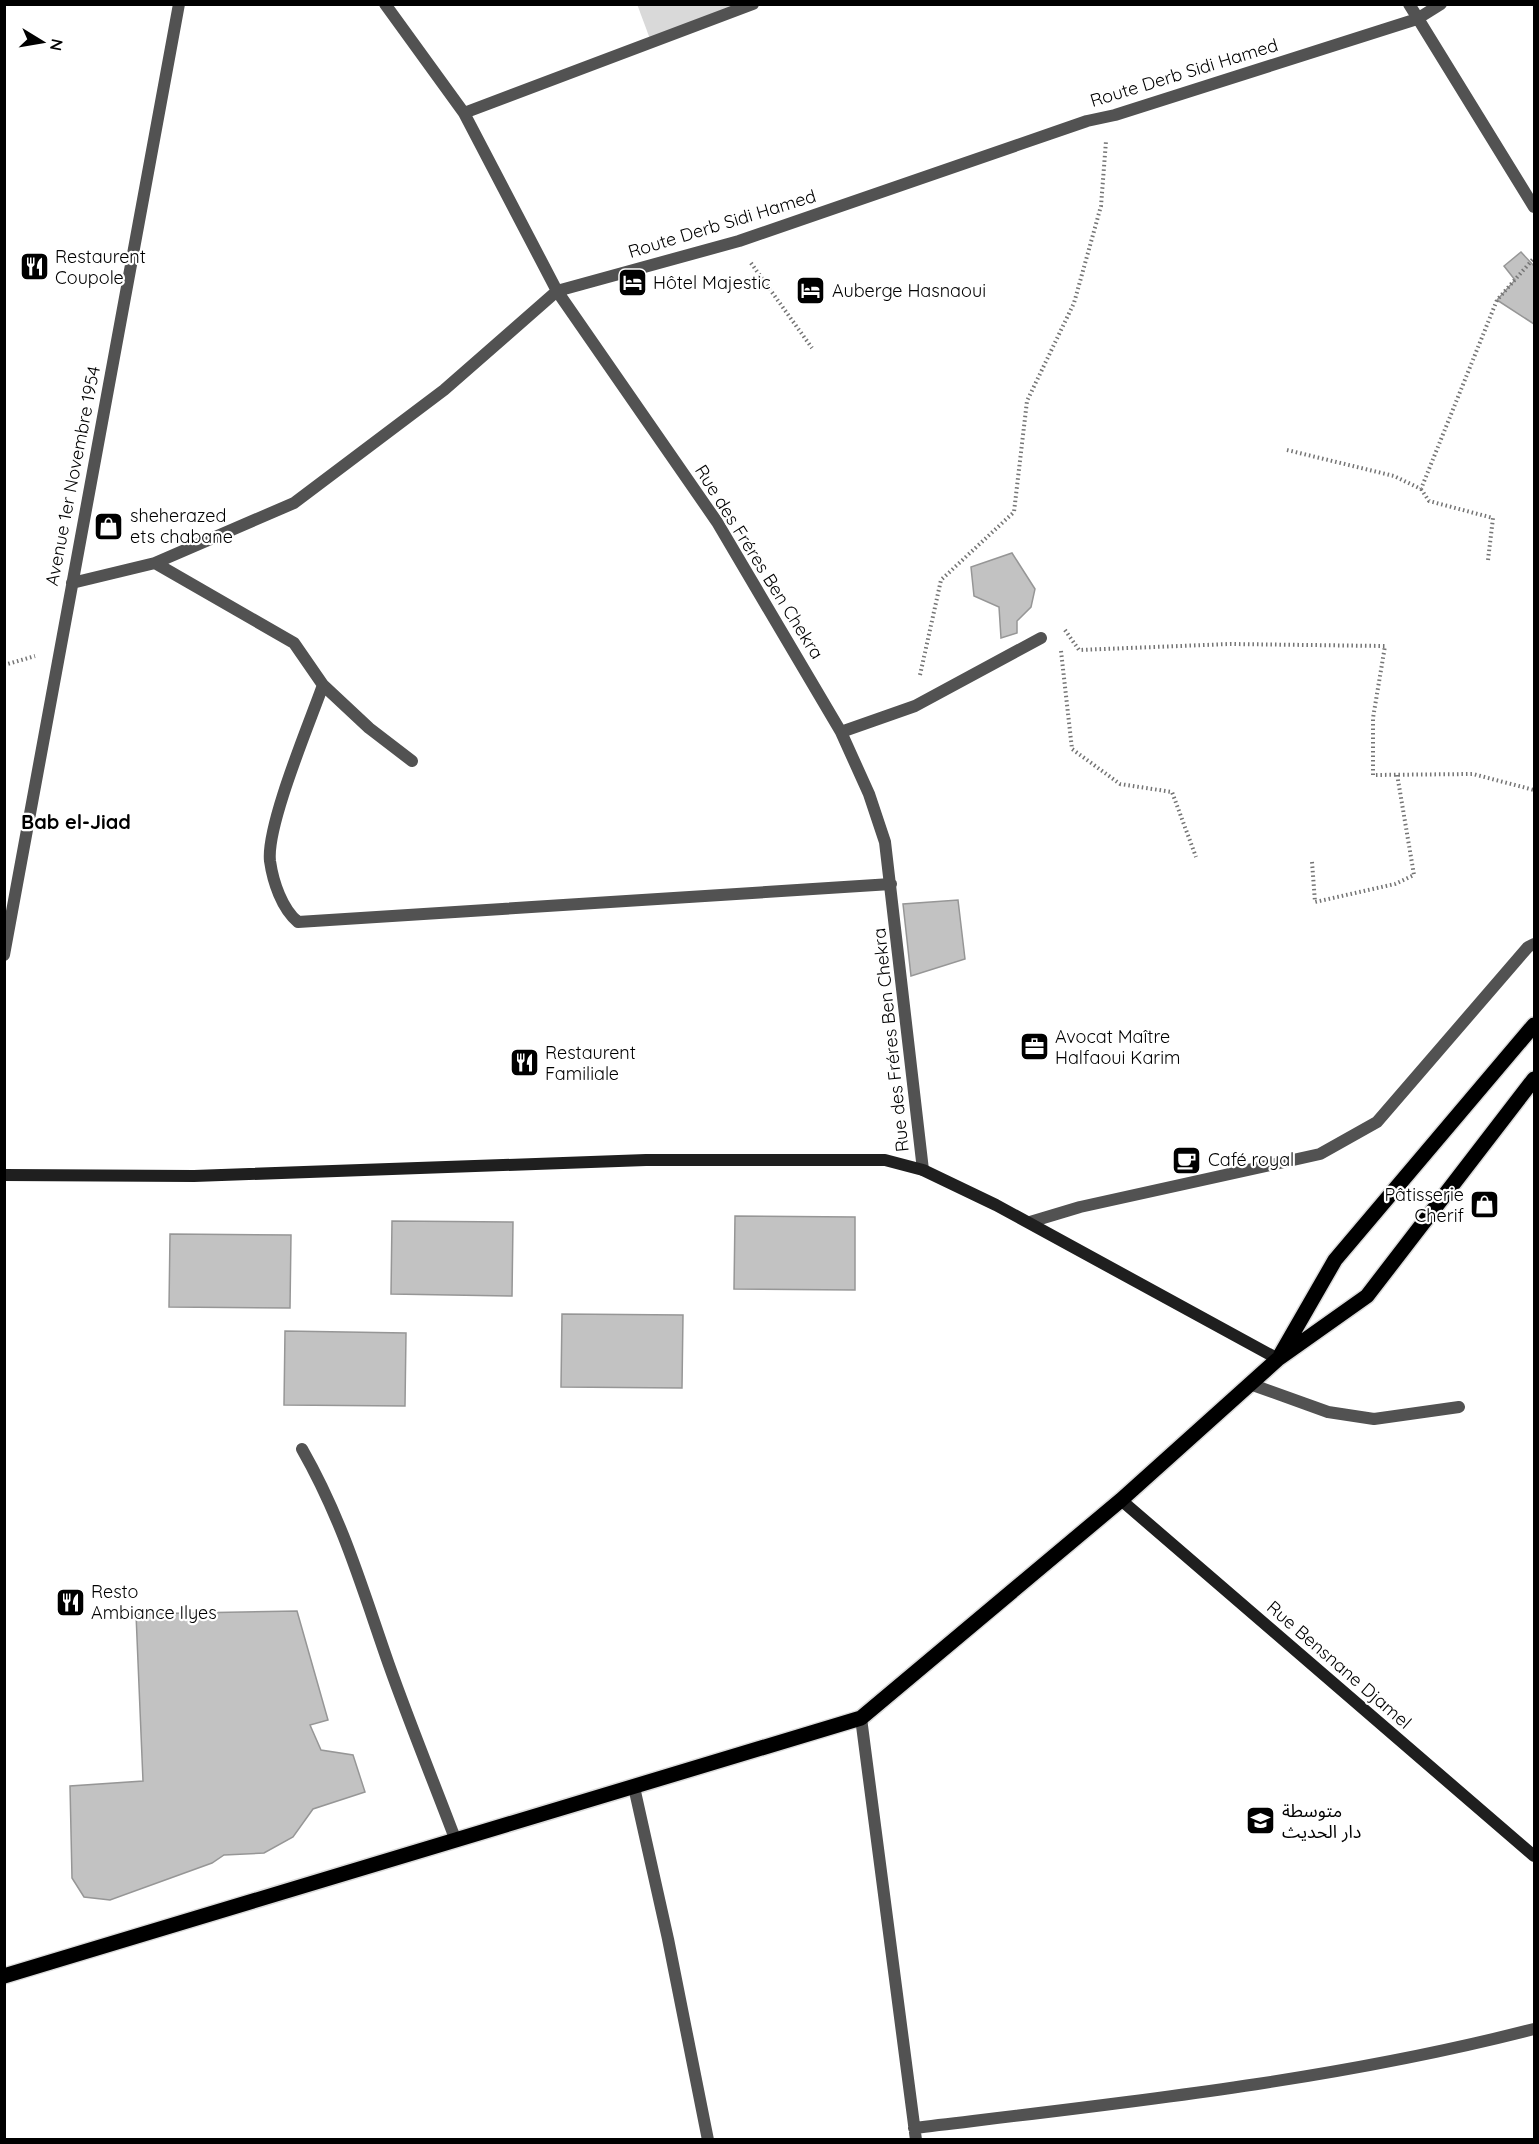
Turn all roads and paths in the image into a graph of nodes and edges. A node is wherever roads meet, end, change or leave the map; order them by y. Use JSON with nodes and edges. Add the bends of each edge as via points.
{"nodes":[{"id":1,"x":179,"y":4,"type":"edge"},
{"id":2,"x":385,"y":4,"type":"edge"},
{"id":3,"x":753,"y":4,"type":"edge"},
{"id":4,"x":1409,"y":4,"type":"edge"},
{"id":5,"x":1441,"y":4,"type":"edge"},
{"id":6,"x":1417,"y":19,"type":"junction"},
{"id":7,"x":464,"y":113,"type":"junction"},
{"id":8,"x":1108,"y":116,"type":"junction"},
{"id":9,"x":1534,"y":207,"type":"edge"},
{"id":10,"x":739,"y":241,"type":"junction"},
{"id":11,"x":1534,"y":258,"type":"edge"},
{"id":12,"x":558,"y":291,"type":"junction"},
{"id":13,"x":812,"y":348,"type":"dead end"},
{"id":14,"x":1287,"y":450,"type":"dead end"},
{"id":15,"x":1421,"y":489,"type":"junction"},
{"id":16,"x":1488,"y":560,"type":"dead end"},
{"id":17,"x":154,"y":563,"type":"junction"},
{"id":18,"x":72,"y":583,"type":"junction"},
{"id":19,"x":1060,"y":632,"type":"junction"},
{"id":20,"x":1041,"y":638,"type":"joint"},
{"id":21,"x":323,"y":685,"type":"junction"},
{"id":22,"x":915,"y":706,"type":"junction"},
{"id":23,"x":841,"y":732,"type":"junction"},
{"id":24,"x":412,"y":761,"type":"dead end"},
{"id":25,"x":1397,"y":774,"type":"junction"},
{"id":26,"x":1534,"y":790,"type":"edge"},
{"id":27,"x":1196,"y":857,"type":"dead end"},
{"id":28,"x":1312,"y":862,"type":"dead end"},
{"id":29,"x":891,"y":884,"type":"junction"},
{"id":30,"x":1534,"y":944,"type":"edge"},
{"id":31,"x":4,"y":956,"type":"edge"},
{"id":32,"x":1534,"y":1025,"type":"edge"},
{"id":33,"x":1534,"y":1079,"type":"edge"},
{"id":34,"x":923,"y":1170,"type":"junction"},
{"id":35,"x":4,"y":1175,"type":"edge"},
{"id":36,"x":1030,"y":1222,"type":"junction"},
{"id":37,"x":1278,"y":1359,"type":"junction"},
{"id":38,"x":1250,"y":1384,"type":"junction"},
{"id":39,"x":1459,"y":1407,"type":"dead end"},
{"id":40,"x":302,"y":1449,"type":"dead end"},
{"id":41,"x":1121,"y":1500,"type":"junction"},
{"id":42,"x":861,"y":1718,"type":"junction"},
{"id":43,"x":634,"y":1787,"type":"junction"},
{"id":44,"x":456,"y":1841,"type":"junction"},
{"id":45,"x":1534,"y":1856,"type":"edge"},
{"id":46,"x":4,"y":1976,"type":"edge"},
{"id":47,"x":1534,"y":2029,"type":"edge"},
{"id":48,"x":915,"y":2134,"type":"edge"},
{"id":49,"x":708,"y":2139,"type":"edge"}],
"edges":[{"from":1,"to":18,"type":"street","name":"Avenue 1er Novembre 1954"},
{"from":2,"to":7,"type":"street","name":"Rue des Fréres Ben Chekra"},
{"from":3,"to":7,"type":"street"},
{"from":4,"to":6,"type":"street"},
{"from":5,"to":6,"type":"street","name":"Route Derb Sidi Hamed"},
{"from":6,"to":8,"type":"street","name":"Route Derb Sidi Hamed"},
{"from":6,"to":9,"type":"street"},
{"from":7,"to":12,"type":"street","name":"Rue des Fréres Ben Chekra"},
{"from":8,"to":10,"type":"street","name":"Route Derb Sidi Hamed"},
{"from":8,"to":22,"type":"path","via":[[1101,206],[1074,303],[1027,401],[1014,512],[941,580]]},
{"from":10,"to":12,"type":"street","name":"Route Derb Sidi Hamed"},
{"from":10,"to":13,"type":"path","via":[[763,282]]},
{"from":11,"to":15,"type":"path","via":[[1497,300]]},
{"from":12,"to":17,"type":"street","name":"Route Derb Sidi Hamed","via":[[444,390],[294,503]]},
{"from":12,"to":23,"type":"street","name":"Rue des Fréres Ben Chekra","via":[[717,522]]},
{"from":14,"to":15,"type":"path","via":[[1394,476]]},
{"from":15,"to":16,"type":"path","via":[[1429,501],[1493,518]]},
{"from":17,"to":18,"type":"street","name":"Route Derb Sidi Hamed"},
{"from":17,"to":21,"type":"street","via":[[294,644]]},
{"from":18,"to":31,"type":"street","name":"Avenue 1er Novembre 1954"},
{"from":19,"to":20,"type":"path"},
{"from":19,"to":25,"type":"path","via":[[1067,630],[1079,650],[1230,644],[1385,646],[1373,718],[1373,775]]},
{"from":19,"to":27,"type":"path","via":[[1072,749],[1120,784],[1172,792]]},
{"from":20,"to":22,"type":"street"},
{"from":21,"to":24,"type":"street"},
{"from":21,"to":29,"type":"street","via":[[274,825],[270,860],[285,912],[298,922]]},
{"from":22,"to":23,"type":"street"},
{"from":23,"to":29,"type":"street","name":"Rue des Fréres Ben Chekra","via":[[885,842]]},
{"from":25,"to":26,"type":"path","via":[[1473,774]]},
{"from":25,"to":28,"type":"path","via":[[1414,875],[1395,884],[1315,902]]},
{"from":29,"to":34,"type":"street","name":"Rue des Fréres Ben Chekra"},
{"from":30,"to":36,"type":"street","via":[[1377,1122],[1320,1154],[1080,1207]]},
{"from":32,"to":37,"type":"main road","via":[[1335,1260]]},
{"from":33,"to":37,"type":"main road","via":[[1367,1296]]},
{"from":34,"to":35,"type":"main road","via":[[885,1160],[646,1160],[194,1176]]},
{"from":34,"to":36,"type":"main road"},
{"from":36,"to":37,"type":"main road"},
{"from":37,"to":38,"type":"main road"},
{"from":38,"to":39,"type":"street","via":[[1328,1412],[1374,1419]]},
{"from":38,"to":41,"type":"main road"},
{"from":40,"to":44,"type":"street","via":[[327,1493],[348,1543],[389,1666]]},
{"from":41,"to":42,"type":"main road"},
{"from":41,"to":45,"type":"main road","name":"Rue Bensnane Djamel"},
{"from":42,"to":43,"type":"main road"},
{"from":42,"to":48,"type":"street"},
{"from":43,"to":44,"type":"main road"},
{"from":43,"to":49,"type":"street"},
{"from":44,"to":46,"type":"main road"},
{"from":47,"to":48,"type":"street","via":[[1449,2051]]}]}
